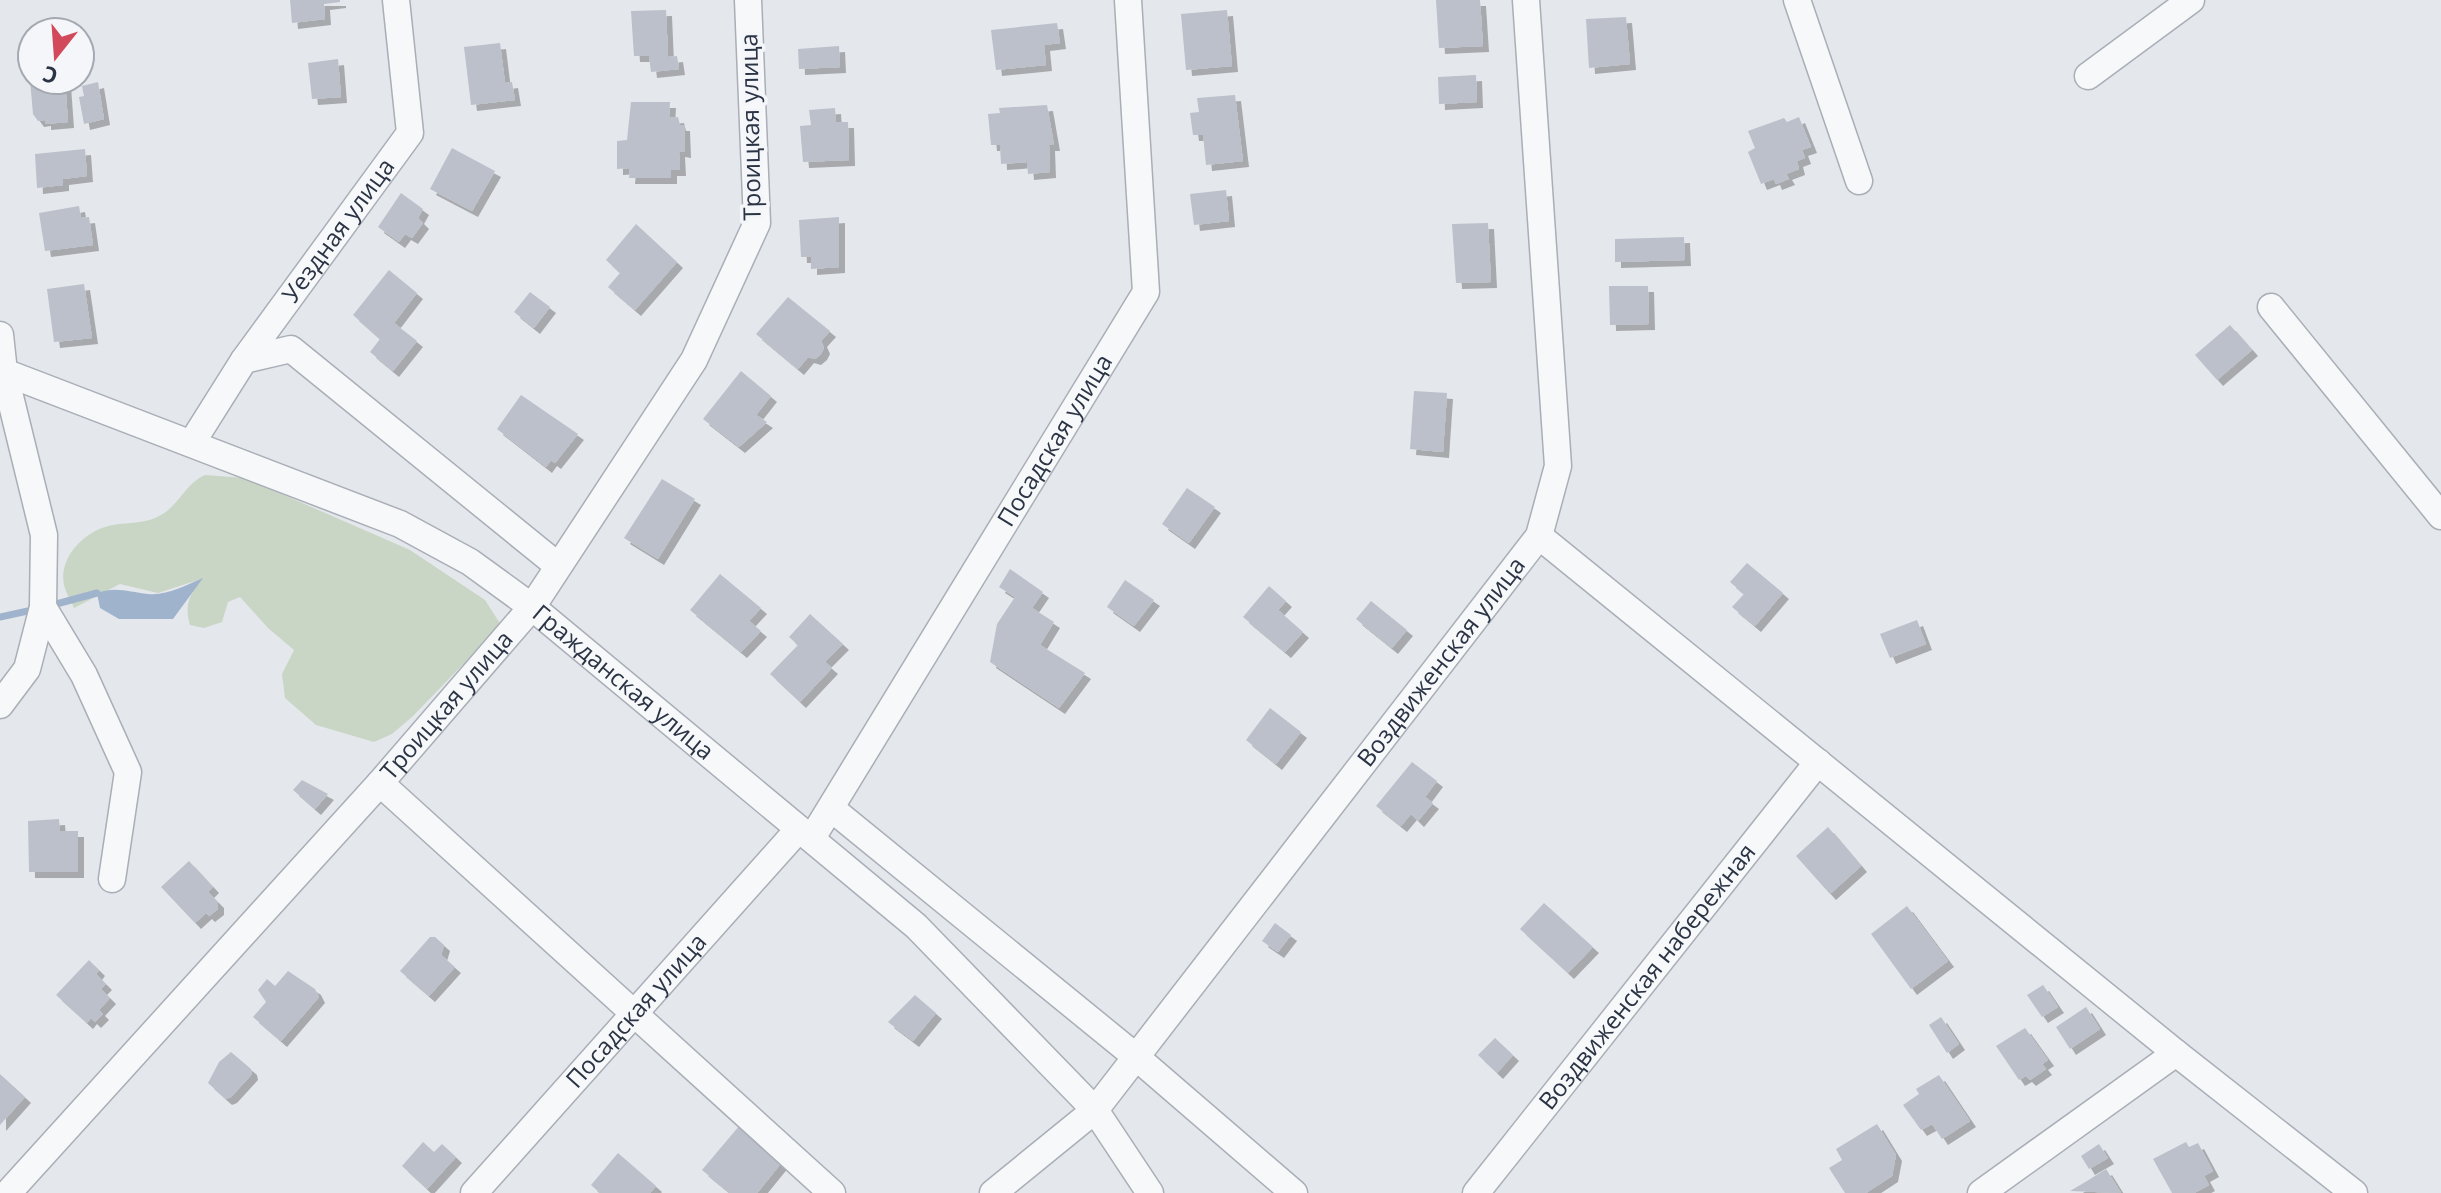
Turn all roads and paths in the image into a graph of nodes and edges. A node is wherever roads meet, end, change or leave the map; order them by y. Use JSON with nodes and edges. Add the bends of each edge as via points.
{"nodes":[{"id":1,"x":396,"y":0,"type":"edge"},
{"id":2,"x":748,"y":0,"type":"edge"},
{"id":3,"x":1128,"y":0,"type":"edge"},
{"id":4,"x":1526,"y":0,"type":"edge"},
{"id":5,"x":1797,"y":0,"type":"edge"},
{"id":6,"x":2191,"y":0,"type":"edge"},
{"id":7,"x":2088,"y":76,"type":"dead end"},
{"id":8,"x":1859,"y":181,"type":"dead end"},
{"id":9,"x":2271,"y":307,"type":"dead end"},
{"id":10,"x":0,"y":335,"type":"edge"},
{"id":11,"x":244,"y":360,"type":"junction"},
{"id":12,"x":2,"y":372,"type":"edge"},
{"id":13,"x":193,"y":441,"type":"junction"},
{"id":14,"x":2441,"y":516,"type":"edge"},
{"id":15,"x":1539,"y":536,"type":"junction"},
{"id":16,"x":557,"y":565,"type":"junction"},
{"id":17,"x":43,"y":607,"type":"junction"},
{"id":18,"x":532,"y":607,"type":"junction"},
{"id":19,"x":0,"y":705,"type":"edge"},
{"id":20,"x":1818,"y":762,"type":"junction"},
{"id":21,"x":380,"y":783,"type":"junction"},
{"id":22,"x":832,"y":809,"type":"junction"},
{"id":23,"x":805,"y":834,"type":"junction"},
{"id":24,"x":112,"y":879,"type":"dead end"},
{"id":25,"x":636,"y":1012,"type":"junction"},
{"id":26,"x":2176,"y":1053,"type":"junction"},
{"id":27,"x":1135,"y":1056,"type":"junction"},
{"id":28,"x":1095,"y":1110,"type":"junction"},
{"id":29,"x":8,"y":1193,"type":"edge"},
{"id":30,"x":474,"y":1193,"type":"edge"},
{"id":31,"x":832,"y":1193,"type":"edge"},
{"id":32,"x":993,"y":1193,"type":"edge"},
{"id":33,"x":1150,"y":1193,"type":"edge"},
{"id":34,"x":1294,"y":1193,"type":"edge"},
{"id":35,"x":1476,"y":1193,"type":"edge"},
{"id":36,"x":1981,"y":1193,"type":"edge"},
{"id":37,"x":2354,"y":1193,"type":"edge"}],
"edges":[{"from":1,"to":11,"type":"street","name":"Уездная улица","via":[[410,133]]},
{"from":2,"to":16,"type":"street","name":"Троицкая улица","via":[[757,223],[694,360]]},
{"from":3,"to":22,"type":"street","name":"Посадская улица","via":[[1146,292]]},
{"from":4,"to":15,"type":"street","name":"Воздвиженская улица","via":[[1558,466]]},
{"from":5,"to":8,"type":"street"},
{"from":6,"to":7,"type":"street"},
{"from":9,"to":14,"type":"street"},
{"from":10,"to":12,"type":"street"},
{"from":11,"to":13,"type":"street","name":"Уездная улица"},
{"from":11,"to":16,"type":"street","via":[[291,349]]},
{"from":12,"to":13,"type":"street","name":"Гражданская улица"},
{"from":12,"to":17,"type":"street","via":[[44,535]]},
{"from":13,"to":18,"type":"street","name":"Гражданская улица","via":[[400,524],[470,562]]},
{"from":15,"to":20,"type":"street"},
{"from":15,"to":27,"type":"street","name":"Воздвиженская улица"},
{"from":16,"to":18,"type":"street","name":"Троицкая улица"},
{"from":17,"to":19,"type":"street","via":[[27,669]]},
{"from":17,"to":24,"type":"street","via":[[84,675],[128,772]]},
{"from":18,"to":21,"type":"street","name":"Троицкая улица"},
{"from":18,"to":23,"type":"street","name":"Гражданская улица"},
{"from":20,"to":26,"type":"street"},
{"from":20,"to":35,"type":"street","name":"Воздвиженская набережная"},
{"from":21,"to":25,"type":"street"},
{"from":21,"to":29,"type":"street","name":"Троицкая улица"},
{"from":22,"to":23,"type":"street","name":"Посадская улица"},
{"from":22,"to":27,"type":"street"},
{"from":23,"to":25,"type":"street","name":"Посадская улица"},
{"from":23,"to":28,"type":"street","name":"Гражданская улица","via":[[916,926]]},
{"from":25,"to":30,"type":"street","name":"Посадская улица"},
{"from":25,"to":31,"type":"street"},
{"from":26,"to":36,"type":"street"},
{"from":26,"to":37,"type":"street"},
{"from":27,"to":28,"type":"street","name":"Воздвиженская улица"},
{"from":27,"to":34,"type":"street"},
{"from":28,"to":32,"type":"street","name":"Воздвиженская улица"},
{"from":28,"to":33,"type":"street","name":"Гражданская улица"}]}
